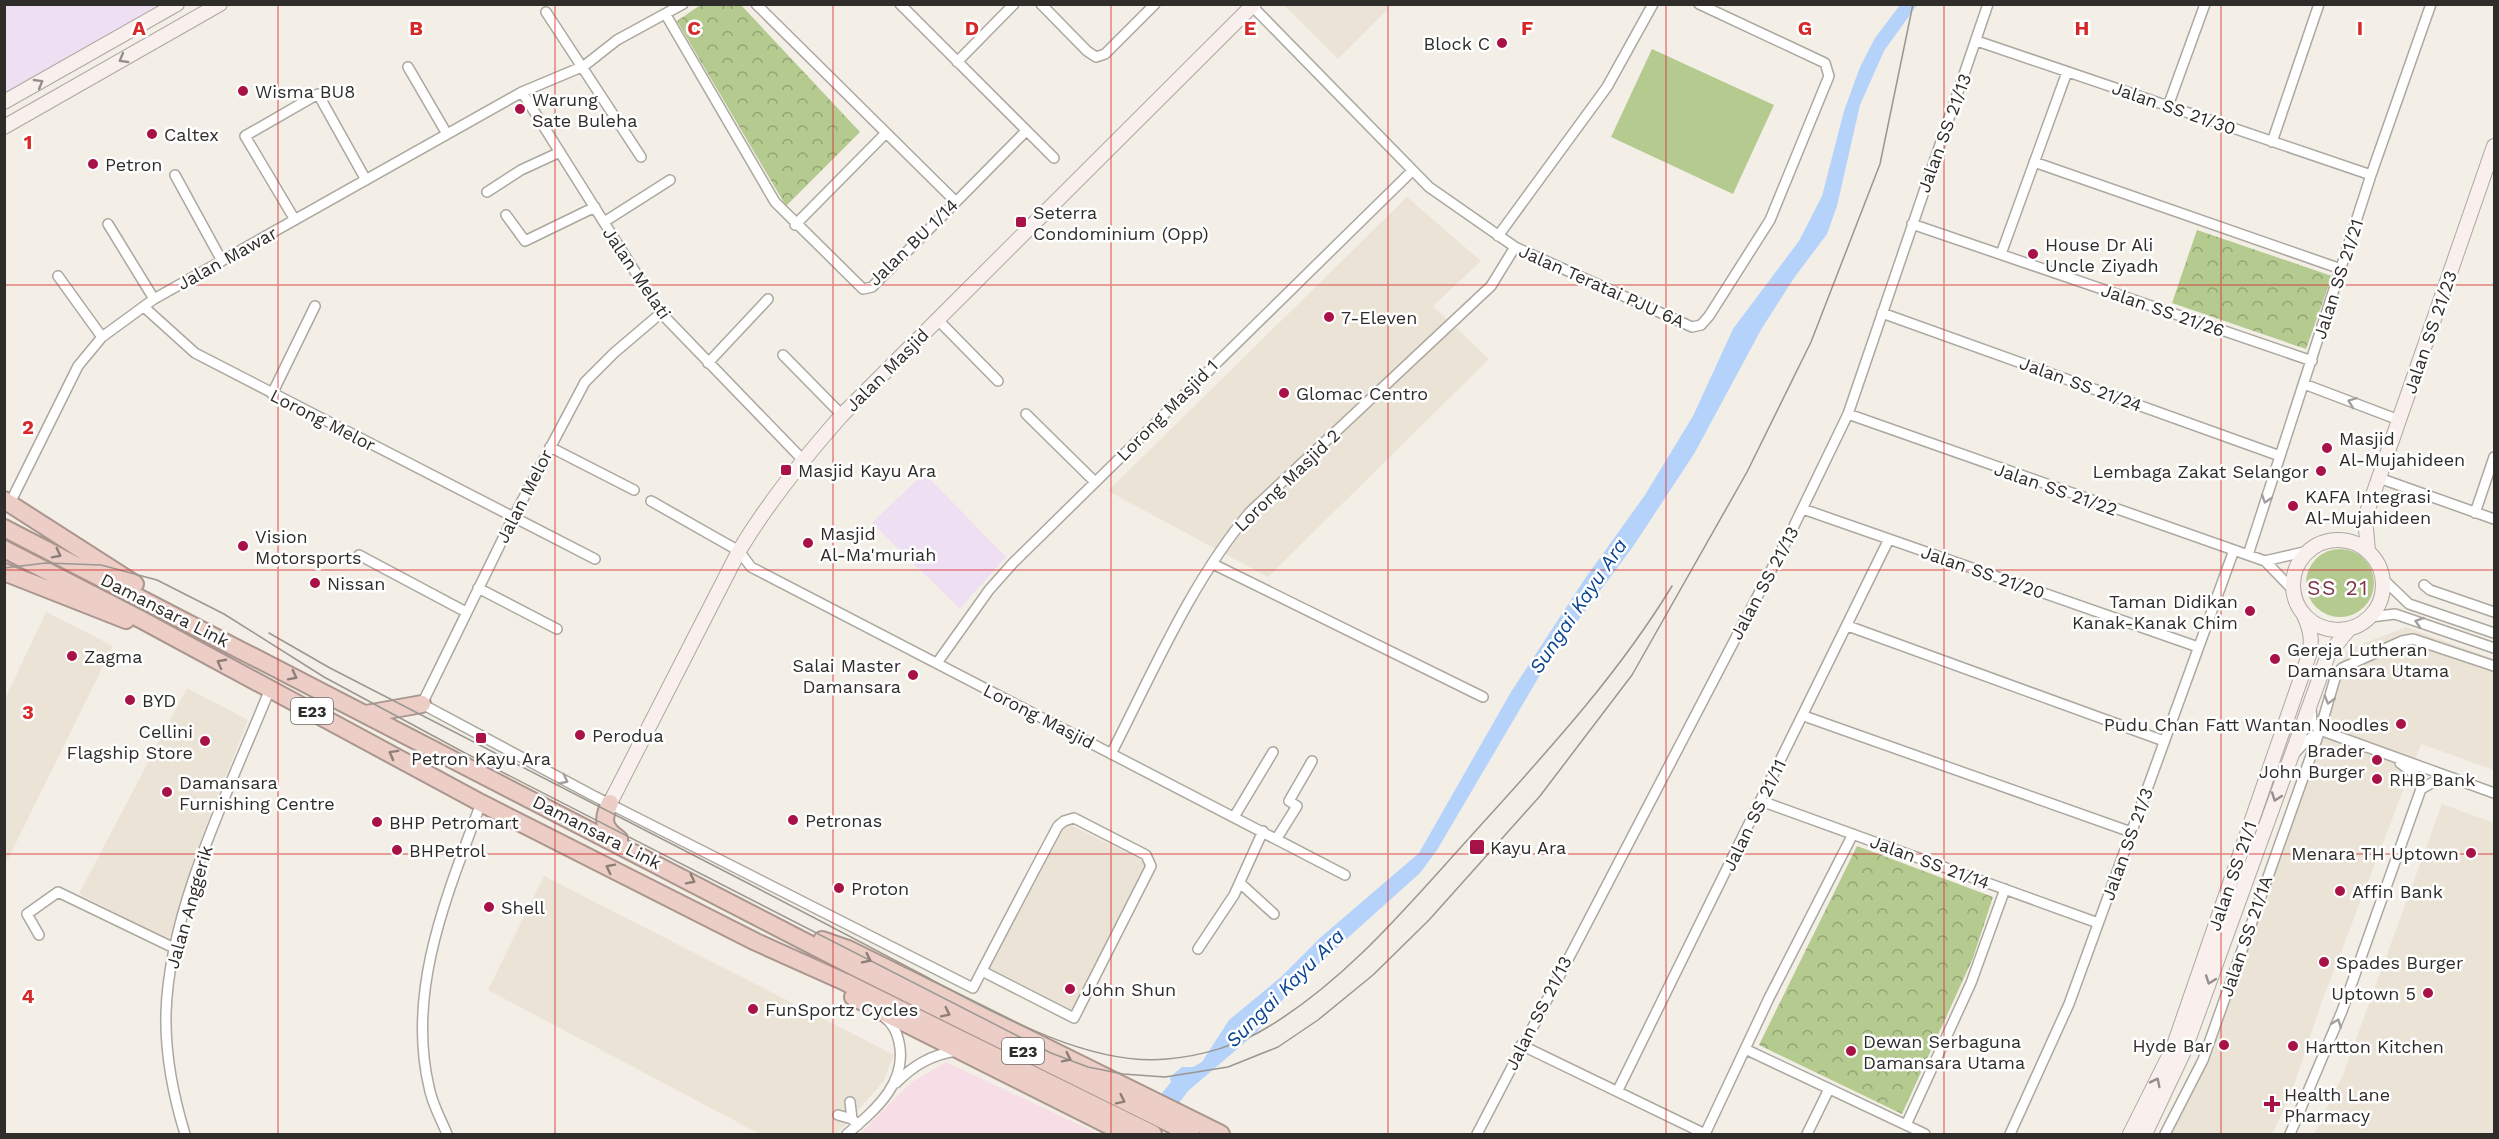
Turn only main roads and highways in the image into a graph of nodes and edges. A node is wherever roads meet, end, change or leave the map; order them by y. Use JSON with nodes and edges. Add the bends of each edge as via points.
{"nodes":[{"id":1,"x":7,"y":502,"type":"edge"},
{"id":2,"x":4,"y":528,"type":"edge"},
{"id":3,"x":4,"y":549,"type":"edge"},
{"id":4,"x":4,"y":572,"type":"edge"},
{"id":5,"x":178,"y":616,"type":"junction"},
{"id":6,"x":142,"y":620,"type":"junction"},
{"id":7,"x":422,"y":704,"type":"road end"},
{"id":8,"x":366,"y":714,"type":"junction"},
{"id":9,"x":610,"y":803,"type":"road end"},
{"id":10,"x":645,"y":856,"type":"junction"},
{"id":11,"x":773,"y":923,"type":"junction"},
{"id":12,"x":756,"y":942,"type":"junction"},
{"id":13,"x":1197,"y":1130,"type":"edge"},
{"id":14,"x":1118,"y":1131,"type":"edge"},
{"id":15,"x":1153,"y":1134,"type":"edge"},
{"id":16,"x":1221,"y":1134,"type":"edge"}],
"edges":[{"from":1,"to":5,"type":"highway"},
{"from":2,"to":5,"type":"highway","name":"Damansara Link","number":"E23","one_way":true},
{"from":3,"to":6,"type":"highway","name":"Damansara Link","number":"E23"},
{"from":4,"to":6,"type":"highway","via":[[122,621]]},
{"from":5,"to":8,"type":"highway","name":"Damansara Link","number":"E23","one_way":true},
{"from":12,"to":6,"type":"highway","name":"Damansara Link","number":"E23","one_way":true,"via":[[481,803]]},
{"from":7,"to":8,"type":"highway"},
{"from":8,"to":10,"type":"highway","name":"Damansara Link","number":"E23"},
{"from":9,"to":10,"type":"highway","via":[[605,813],[607,831]]},
{"from":10,"to":11,"type":"highway","name":"Damansara Link","number":"E23","one_way":true},
{"from":11,"to":13,"type":"highway","name":"Damansara Link","number":"E23","one_way":true,"via":[[856,968]]},
{"from":11,"to":13,"type":"highway","one_way":true,"via":[[848,949],[1136,1092]]},
{"from":12,"to":14,"type":"highway","via":[[874,1010]]},
{"from":12,"to":15,"type":"highway","name":"Damansara Link","number":"E23"},
{"from":13,"to":16,"type":"highway"}]}
